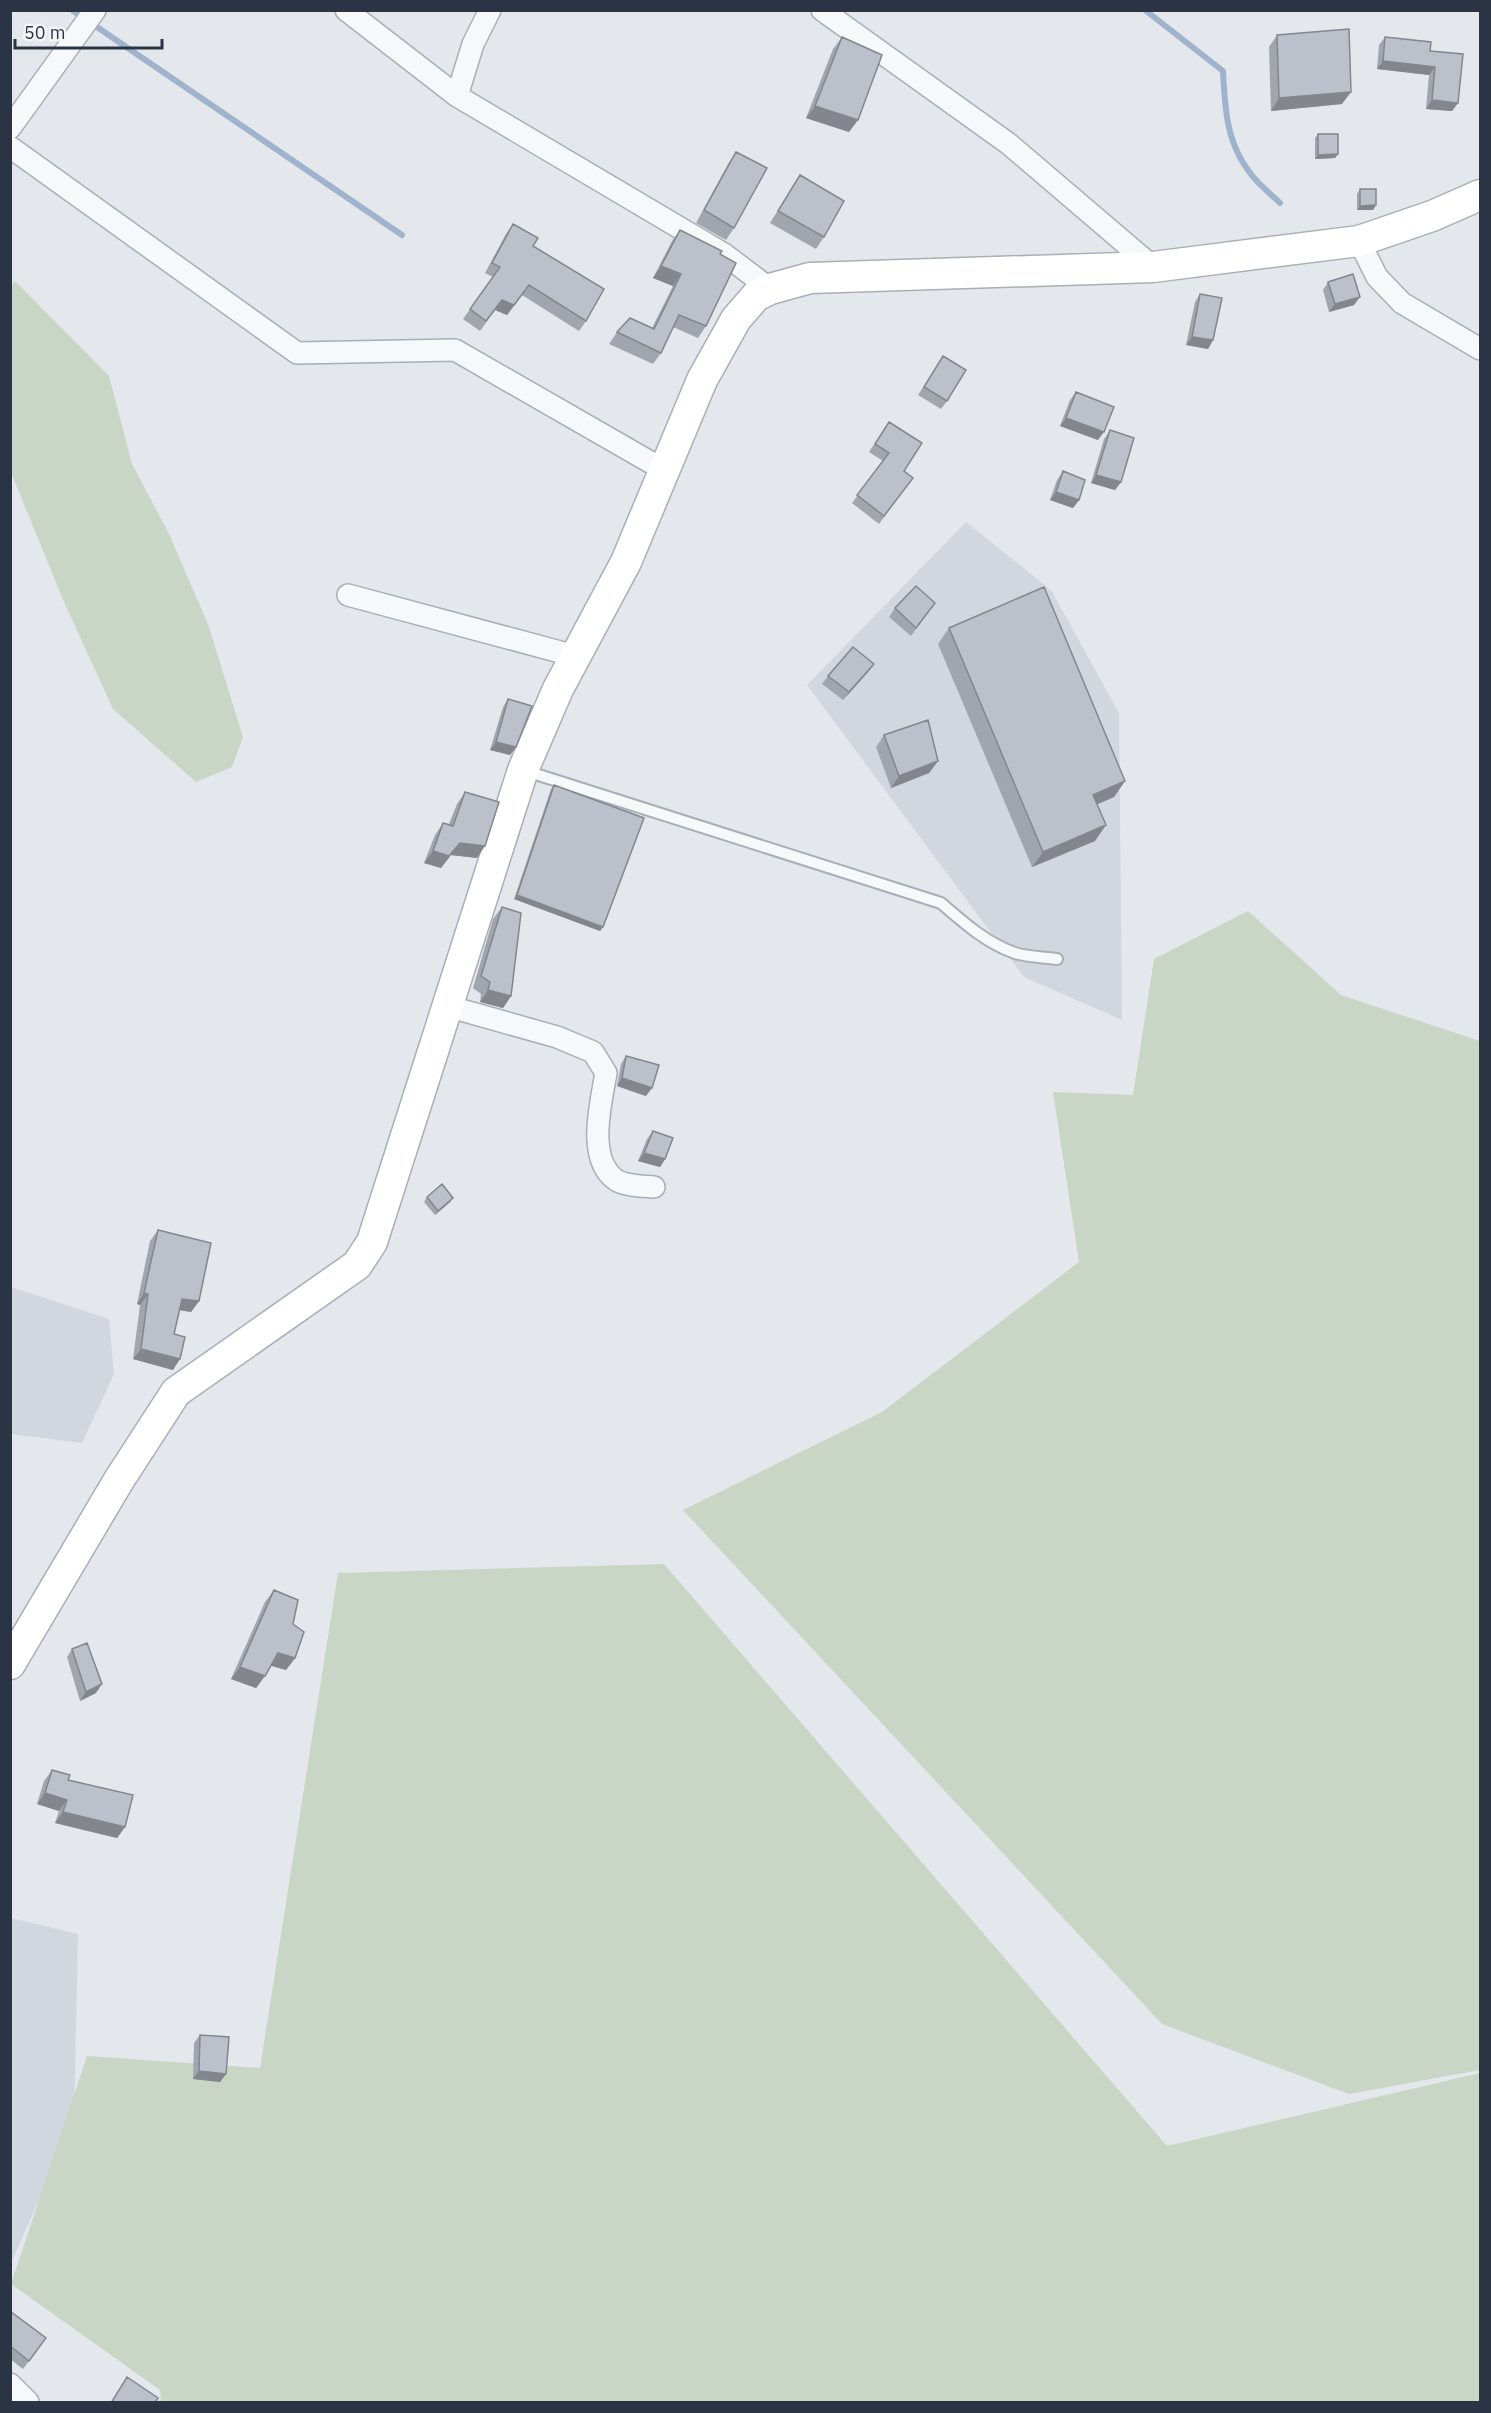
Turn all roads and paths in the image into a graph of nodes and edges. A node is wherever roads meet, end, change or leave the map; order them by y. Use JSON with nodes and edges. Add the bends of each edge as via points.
{"nodes":[{"id":1,"x":95,"y":10,"type":"edge"},
{"id":2,"x":346,"y":10,"type":"edge"},
{"id":3,"x":490,"y":10,"type":"edge"},
{"id":4,"x":822,"y":10,"type":"edge"},
{"id":5,"x":457,"y":96,"type":"junction"},
{"id":6,"x":10,"y":128,"type":"edge"},
{"id":7,"x":10,"y":147,"type":"edge"},
{"id":8,"x":1480,"y":195,"type":"edge"},
{"id":9,"x":1359,"y":241,"type":"junction"},
{"id":10,"x":1153,"y":267,"type":"junction"},
{"id":11,"x":770,"y":289,"type":"junction"},
{"id":12,"x":1480,"y":349,"type":"edge"},
{"id":13,"x":664,"y":470,"type":"junction"},
{"id":14,"x":348,"y":595,"type":"dead end"},
{"id":15,"x":575,"y":656,"type":"junction"},
{"id":16,"x":523,"y":770,"type":"junction"},
{"id":17,"x":1057,"y":959,"type":"dead end"},
{"id":18,"x":447,"y":1006,"type":"junction"},
{"id":19,"x":654,"y":1188,"type":"dead end"},
{"id":20,"x":10,"y":1664,"type":"edge"},
{"id":21,"x":10,"y":2384,"type":"edge"},
{"id":22,"x":28,"y":2403,"type":"edge"}],
"edges":[{"from":1,"to":6,"type":"street"},
{"from":2,"to":5,"type":"street"},
{"from":3,"to":5,"type":"street","via":[[473,44]]},
{"from":4,"to":10,"type":"street","via":[[1009,144]]},
{"from":5,"to":11,"type":"street","via":[[724,254]]},
{"from":7,"to":13,"type":"street","via":[[297,354],[455,350]]},
{"from":8,"to":9,"type":"street"},
{"from":9,"to":10,"type":"street"},
{"from":9,"to":12,"type":"street","via":[[1377,277],[1402,303]]},
{"from":10,"to":11,"type":"street","via":[[810,278]]},
{"from":11,"to":13,"type":"street","via":[[756,296],[736,319],[702,380]]},
{"from":13,"to":15,"type":"street","via":[[626,562]]},
{"from":14,"to":15,"type":"street"},
{"from":15,"to":16,"type":"street"},
{"from":16,"to":17,"type":"lane","via":[[942,903],[989,940],[1016,953]]},
{"from":16,"to":18,"type":"street"},
{"from":18,"to":19,"type":"street","via":[[557,1037],[593,1052],[606,1072],[597,1122],[602,1166],[618,1182]]},
{"from":18,"to":20,"type":"street","via":[[372,1242],[357,1265],[176,1392]]},
{"from":21,"to":22,"type":"street"}]}
